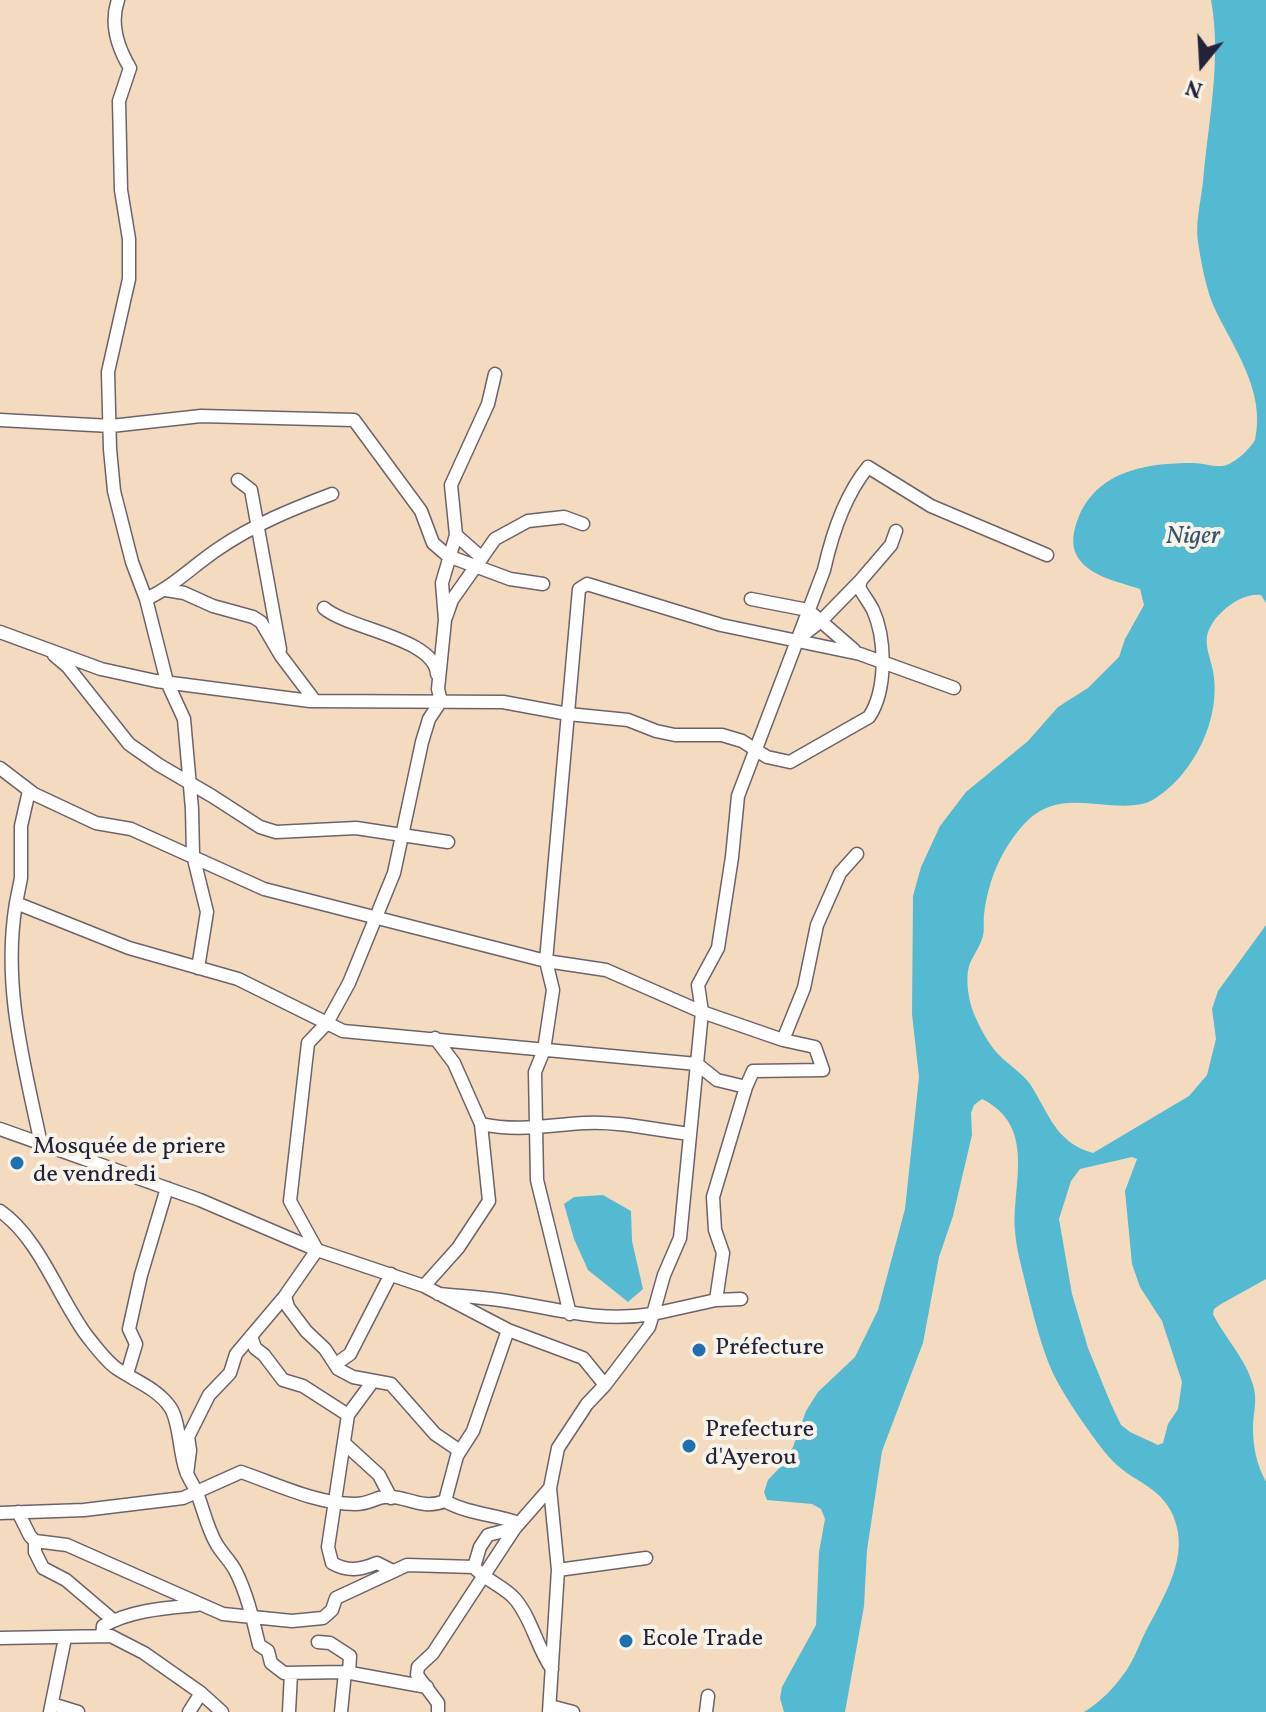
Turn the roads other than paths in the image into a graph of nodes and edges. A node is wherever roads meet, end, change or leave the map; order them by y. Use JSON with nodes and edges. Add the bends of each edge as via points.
{"nodes":[{"id":1,"x":118,"y":0,"type":"edge"},
{"id":2,"x":495,"y":374,"type":"dead end"},
{"id":3,"x":0,"y":420,"type":"edge"},
{"id":4,"x":109,"y":426,"type":"junction"},
{"id":5,"x":238,"y":480,"type":"dead end"},
{"id":6,"x":332,"y":494,"type":"dead end"},
{"id":7,"x":583,"y":524,"type":"dead end"},
{"id":8,"x":257,"y":525,"type":"junction"},
{"id":9,"x":896,"y":531,"type":"dead end"},
{"id":10,"x":456,"y":535,"type":"junction"},
{"id":11,"x":491,"y":546,"type":"junction"},
{"id":12,"x":1047,"y":555,"type":"dead end"},
{"id":13,"x":448,"y":556,"type":"junction"},
{"id":14,"x":479,"y":562,"type":"junction"},
{"id":15,"x":510,"y":579,"type":"junction"},
{"id":16,"x":861,"y":580,"type":"junction"},
{"id":17,"x":543,"y":584,"type":"dead end"},
{"id":18,"x":166,"y":590,"type":"junction"},
{"id":19,"x":146,"y":599,"type":"junction"},
{"id":20,"x":751,"y":599,"type":"dead end"},
{"id":21,"x":324,"y":608,"type":"dead end"},
{"id":22,"x":808,"y":610,"type":"junction"},
{"id":23,"x":445,"y":620,"type":"junction"},
{"id":24,"x":821,"y":621,"type":"junction"},
{"id":25,"x":0,"y":632,"type":"edge"},
{"id":26,"x":796,"y":640,"type":"junction"},
{"id":27,"x":45,"y":647,"type":"junction"},
{"id":28,"x":860,"y":654,"type":"junction"},
{"id":29,"x":281,"y":656,"type":"junction"},
{"id":30,"x":883,"y":663,"type":"junction"},
{"id":31,"x":167,"y":682,"type":"junction"},
{"id":32,"x":954,"y":688,"type":"dead end"},
{"id":33,"x":439,"y":695,"type":"junction"},
{"id":34,"x":315,"y":701,"type":"junction"},
{"id":35,"x":568,"y":714,"type":"junction"},
{"id":36,"x":757,"y":751,"type":"junction"},
{"id":37,"x":0,"y":768,"type":"edge"},
{"id":38,"x":190,"y":783,"type":"junction"},
{"id":39,"x":29,"y":791,"type":"junction"},
{"id":40,"x":404,"y":834,"type":"junction"},
{"id":41,"x":448,"y":842,"type":"dead end"},
{"id":42,"x":857,"y":854,"type":"dead end"},
{"id":43,"x":193,"y":855,"type":"junction"},
{"id":44,"x":16,"y":903,"type":"junction"},
{"id":45,"x":376,"y":916,"type":"junction"},
{"id":46,"x":546,"y":961,"type":"junction"},
{"id":47,"x":198,"y":968,"type":"junction"},
{"id":48,"x":702,"y":1012,"type":"junction"},
{"id":49,"x":327,"y":1023,"type":"junction"},
{"id":50,"x":435,"y":1038,"type":"junction"},
{"id":51,"x":783,"y":1040,"type":"junction"},
{"id":52,"x":544,"y":1050,"type":"junction"},
{"id":53,"x":697,"y":1064,"type":"junction"},
{"id":54,"x":746,"y":1087,"type":"junction"},
{"id":55,"x":481,"y":1124,"type":"junction"},
{"id":56,"x":0,"y":1129,"type":"edge"},
{"id":57,"x":537,"y":1129,"type":"junction"},
{"id":58,"x":690,"y":1134,"type":"junction"},
{"id":59,"x":41,"y":1144,"type":"junction"},
{"id":60,"x":167,"y":1188,"type":"junction"},
{"id":61,"x":0,"y":1211,"type":"edge"},
{"id":62,"x":317,"y":1250,"type":"junction"},
{"id":63,"x":391,"y":1274,"type":"junction"},
{"id":64,"x":424,"y":1286,"type":"junction"},
{"id":65,"x":438,"y":1294,"type":"junction"},
{"id":66,"x":285,"y":1296,"type":"junction"},
{"id":67,"x":741,"y":1299,"type":"dead end"},
{"id":68,"x":716,"y":1300,"type":"junction"},
{"id":69,"x":570,"y":1314,"type":"junction"},
{"id":70,"x":653,"y":1314,"type":"junction"},
{"id":71,"x":508,"y":1330,"type":"junction"},
{"id":72,"x":251,"y":1336,"type":"junction"},
{"id":73,"x":336,"y":1364,"type":"junction"},
{"id":74,"x":127,"y":1374,"type":"junction"},
{"id":75,"x":373,"y":1381,"type":"junction"},
{"id":76,"x":605,"y":1385,"type":"junction"},
{"id":77,"x":348,"y":1415,"type":"junction"},
{"id":78,"x":344,"y":1443,"type":"junction"},
{"id":79,"x":460,"y":1451,"type":"junction"},
{"id":80,"x":187,"y":1474,"type":"junction"},
{"id":81,"x":550,"y":1488,"type":"junction"},
{"id":82,"x":197,"y":1493,"type":"junction"},
{"id":83,"x":391,"y":1498,"type":"junction"},
{"id":84,"x":445,"y":1501,"type":"junction"},
{"id":85,"x":336,"y":1502,"type":"junction"},
{"id":86,"x":18,"y":1512,"type":"junction"},
{"id":87,"x":0,"y":1513,"type":"edge"},
{"id":88,"x":517,"y":1526,"type":"junction"},
{"id":89,"x":35,"y":1541,"type":"junction"},
{"id":90,"x":646,"y":1558,"type":"dead end"},
{"id":91,"x":474,"y":1567,"type":"junction"},
{"id":92,"x":558,"y":1570,"type":"junction"},
{"id":93,"x":393,"y":1571,"type":"junction"},
{"id":94,"x":483,"y":1578,"type":"junction"},
{"id":95,"x":200,"y":1605,"type":"junction"},
{"id":96,"x":253,"y":1617,"type":"junction"},
{"id":97,"x":113,"y":1620,"type":"junction"},
{"id":98,"x":102,"y":1636,"type":"junction"},
{"id":99,"x":0,"y":1638,"type":"edge"},
{"id":100,"x":65,"y":1638,"type":"junction"},
{"id":101,"x":318,"y":1642,"type":"dead end"},
{"id":102,"x":552,"y":1669,"type":"junction"},
{"id":103,"x":291,"y":1673,"type":"junction"},
{"id":104,"x":347,"y":1673,"type":"junction"},
{"id":105,"x":427,"y":1687,"type":"junction"},
{"id":106,"x":201,"y":1693,"type":"junction"},
{"id":107,"x":708,"y":1696,"type":"dead end"},
{"id":108,"x":547,"y":1707,"type":"edge"},
{"id":109,"x":51,"y":1708,"type":"edge"},
{"id":110,"x":78,"y":1712,"type":"edge"},
{"id":111,"x":189,"y":1712,"type":"edge"},
{"id":112,"x":222,"y":1712,"type":"edge"},
{"id":113,"x":289,"y":1712,"type":"edge"},
{"id":114,"x":341,"y":1712,"type":"edge"},
{"id":115,"x":438,"y":1712,"type":"edge"},
{"id":116,"x":573,"y":1712,"type":"edge"},
{"id":117,"x":706,"y":1712,"type":"edge"}],
"edges":[{"from":1,"to":4,"type":"street","via":[[116,35],[130,68],[119,101],[129,279],[108,372]]},
{"from":2,"to":10,"type":"street","via":[[488,404],[451,485]]},
{"from":3,"to":4,"type":"street"},
{"from":4,"to":13,"type":"street","via":[[201,416],[354,420],[421,511],[433,543]]},
{"from":4,"to":19,"type":"street","via":[[117,506]]},
{"from":5,"to":8,"type":"street","via":[[251,490]]},
{"from":6,"to":8,"type":"street"},
{"from":7,"to":11,"type":"street","via":[[564,517],[528,521]]},
{"from":8,"to":18,"type":"street"},
{"from":8,"to":29,"type":"street"},
{"from":9,"to":16,"type":"street","via":[[891,545]]},
{"from":10,"to":13,"type":"street"},
{"from":10,"to":14,"type":"street"},
{"from":11,"to":14,"type":"street"},
{"from":11,"to":15,"type":"street","via":[[495,561]]},
{"from":12,"to":22,"type":"street","via":[[931,506],[868,467],[853,485]]},
{"from":13,"to":14,"type":"street","via":[[464,564]]},
{"from":13,"to":23,"type":"street","via":[[442,583]]},
{"from":14,"to":15,"type":"street"},
{"from":14,"to":23,"type":"street","via":[[452,600]]},
{"from":15,"to":17,"type":"street"},
{"from":16,"to":24,"type":"street"},
{"from":16,"to":30,"type":"street"},
{"from":18,"to":19,"type":"street"},
{"from":18,"to":29,"type":"street","via":[[253,617]]},
{"from":19,"to":31,"type":"street"},
{"from":20,"to":22,"type":"street"},
{"from":21,"to":33,"type":"street","via":[[335,618],[422,651],[436,666]]},
{"from":22,"to":24,"type":"street"},
{"from":22,"to":26,"type":"street"},
{"from":23,"to":33,"type":"street"},
{"from":24,"to":26,"type":"street"},
{"from":24,"to":28,"type":"street"},
{"from":25,"to":27,"type":"street"},
{"from":26,"to":28,"type":"street"},
{"from":26,"to":35,"type":"street","via":[[721,625],[582,585]]},
{"from":26,"to":36,"type":"street"},
{"from":27,"to":31,"type":"street","via":[[101,669]]},
{"from":27,"to":38,"type":"street","via":[[68,667],[129,744]]},
{"from":28,"to":30,"type":"street"},
{"from":29,"to":34,"type":"street"},
{"from":30,"to":32,"type":"street"},
{"from":30,"to":36,"type":"street","via":[[869,717],[790,762]]},
{"from":31,"to":34,"type":"street"},
{"from":31,"to":38,"type":"street","via":[[184,719]]},
{"from":33,"to":34,"type":"street"},
{"from":33,"to":35,"type":"street"},
{"from":33,"to":40,"type":"street","via":[[422,742]]},
{"from":35,"to":36,"type":"street","via":[[628,720],[675,735],[722,735]]},
{"from":35,"to":46,"type":"street"},
{"from":36,"to":48,"type":"street","via":[[738,796],[718,948],[698,985]]},
{"from":37,"to":39,"type":"street"},
{"from":38,"to":40,"type":"street","via":[[276,832],[356,828]]},
{"from":38,"to":43,"type":"street"},
{"from":39,"to":43,"type":"street","via":[[96,823],[131,829]]},
{"from":39,"to":44,"type":"street"},
{"from":40,"to":41,"type":"street"},
{"from":40,"to":45,"type":"street"},
{"from":42,"to":51,"type":"street","via":[[840,873],[817,925],[804,988]]},
{"from":43,"to":45,"type":"street","via":[[264,889]]},
{"from":43,"to":47,"type":"street","via":[[207,912]]},
{"from":44,"to":47,"type":"street","via":[[129,948]]},
{"from":44,"to":59,"type":"street","via":[[11,930],[13,1013]]},
{"from":45,"to":46,"type":"street"},
{"from":45,"to":49,"type":"street"},
{"from":46,"to":48,"type":"street","via":[[606,970]]},
{"from":46,"to":52,"type":"street","via":[[553,990]]},
{"from":47,"to":49,"type":"street","via":[[238,979]]},
{"from":48,"to":51,"type":"street"},
{"from":48,"to":53,"type":"street"},
{"from":49,"to":50,"type":"street","via":[[343,1031]]},
{"from":49,"to":62,"type":"street","via":[[308,1043],[290,1201]]},
{"from":50,"to":52,"type":"street"},
{"from":50,"to":55,"type":"street","via":[[454,1063]]},
{"from":51,"to":54,"type":"street","via":[[815,1047],[823,1070],[753,1071]]},
{"from":52,"to":53,"type":"street"},
{"from":52,"to":57,"type":"street","via":[[535,1072]]},
{"from":53,"to":54,"type":"street","via":[[717,1080]]},
{"from":53,"to":58,"type":"street"},
{"from":54,"to":68,"type":"street","via":[[714,1190],[715,1230],[723,1253]]},
{"from":55,"to":57,"type":"street"},
{"from":55,"to":64,"type":"street","via":[[489,1201]]},
{"from":56,"to":59,"type":"street"},
{"from":57,"to":58,"type":"street","via":[[588,1123]]},
{"from":57,"to":69,"type":"street","via":[[537,1180]]},
{"from":58,"to":70,"type":"street","via":[[680,1238]]},
{"from":59,"to":60,"type":"street"},
{"from":60,"to":62,"type":"street"},
{"from":60,"to":74,"type":"street","via":[[129,1329],[136,1344]]},
{"from":61,"to":74,"type":"street","via":[[26,1235],[87,1335]]},
{"from":62,"to":63,"type":"street"},
{"from":62,"to":66,"type":"street"},
{"from":63,"to":64,"type":"street"},
{"from":63,"to":73,"type":"street","via":[[350,1354]]},
{"from":64,"to":65,"type":"street"},
{"from":65,"to":69,"type":"street"},
{"from":65,"to":71,"type":"street"},
{"from":66,"to":72,"type":"street"},
{"from":66,"to":73,"type":"street","via":[[306,1331]]},
{"from":67,"to":68,"type":"street"},
{"from":68,"to":70,"type":"street"},
{"from":69,"to":70,"type":"street"},
{"from":70,"to":76,"type":"street"},
{"from":71,"to":76,"type":"street","via":[[583,1358]]},
{"from":71,"to":79,"type":"street","via":[[490,1389]]},
{"from":72,"to":77,"type":"street","via":[[283,1380],[303,1386]]},
{"from":72,"to":80,"type":"street","via":[[236,1354],[230,1373],[209,1395],[188,1437]]},
{"from":73,"to":75,"type":"street","via":[[353,1377]]},
{"from":74,"to":80,"type":"street","via":[[171,1407]]},
{"from":75,"to":77,"type":"street"},
{"from":75,"to":79,"type":"street","via":[[391,1384],[435,1434]]},
{"from":76,"to":81,"type":"street","via":[[558,1448]]},
{"from":77,"to":78,"type":"street"},
{"from":78,"to":83,"type":"street","via":[[379,1475]]},
{"from":78,"to":85,"type":"street"},
{"from":79,"to":84,"type":"street"},
{"from":80,"to":82,"type":"street"},
{"from":81,"to":88,"type":"street"},
{"from":81,"to":92,"type":"street"},
{"from":82,"to":85,"type":"street","via":[[241,1472]]},
{"from":82,"to":86,"type":"street","via":[[84,1510]]},
{"from":82,"to":96,"type":"street"},
{"from":83,"to":84,"type":"street","via":[[433,1505]]},
{"from":83,"to":85,"type":"street","via":[[353,1505]]},
{"from":84,"to":88,"type":"street"},
{"from":85,"to":93,"type":"street","via":[[328,1547],[332,1563],[362,1570],[377,1563]]},
{"from":86,"to":87,"type":"street"},
{"from":86,"to":89,"type":"street"},
{"from":88,"to":91,"type":"street","via":[[488,1535]]},
{"from":88,"to":94,"type":"street"},
{"from":89,"to":95,"type":"street","via":[[67,1545]]},
{"from":89,"to":97,"type":"street","via":[[43,1568],[66,1580]]},
{"from":90,"to":92,"type":"street"},
{"from":91,"to":93,"type":"street","via":[[407,1565]]},
{"from":91,"to":94,"type":"street"},
{"from":92,"to":102,"type":"street"},
{"from":93,"to":96,"type":"street","via":[[336,1598],[323,1618]]},
{"from":94,"to":102,"type":"street","via":[[515,1599]]},
{"from":94,"to":105,"type":"street","via":[[418,1667],[417,1675]]},
{"from":95,"to":96,"type":"street"},
{"from":95,"to":97,"type":"street"},
{"from":96,"to":103,"type":"street","via":[[259,1645],[268,1651],[271,1663]]},
{"from":97,"to":98,"type":"street","via":[[103,1626]]},
{"from":98,"to":100,"type":"street"},
{"from":98,"to":106,"type":"street","via":[[144,1653]]},
{"from":99,"to":100,"type":"street"},
{"from":100,"to":109,"type":"street"},
{"from":101,"to":104,"type":"street","via":[[350,1656]]},
{"from":102,"to":108,"type":"street"},
{"from":103,"to":104,"type":"street"},
{"from":103,"to":113,"type":"street"},
{"from":104,"to":105,"type":"street"},
{"from":104,"to":114,"type":"street"},
{"from":105,"to":115,"type":"street"},
{"from":106,"to":111,"type":"street"},
{"from":106,"to":112,"type":"street"},
{"from":107,"to":117,"type":"street"},
{"from":108,"to":116,"type":"street"},
{"from":109,"to":110,"type":"street"}]}
